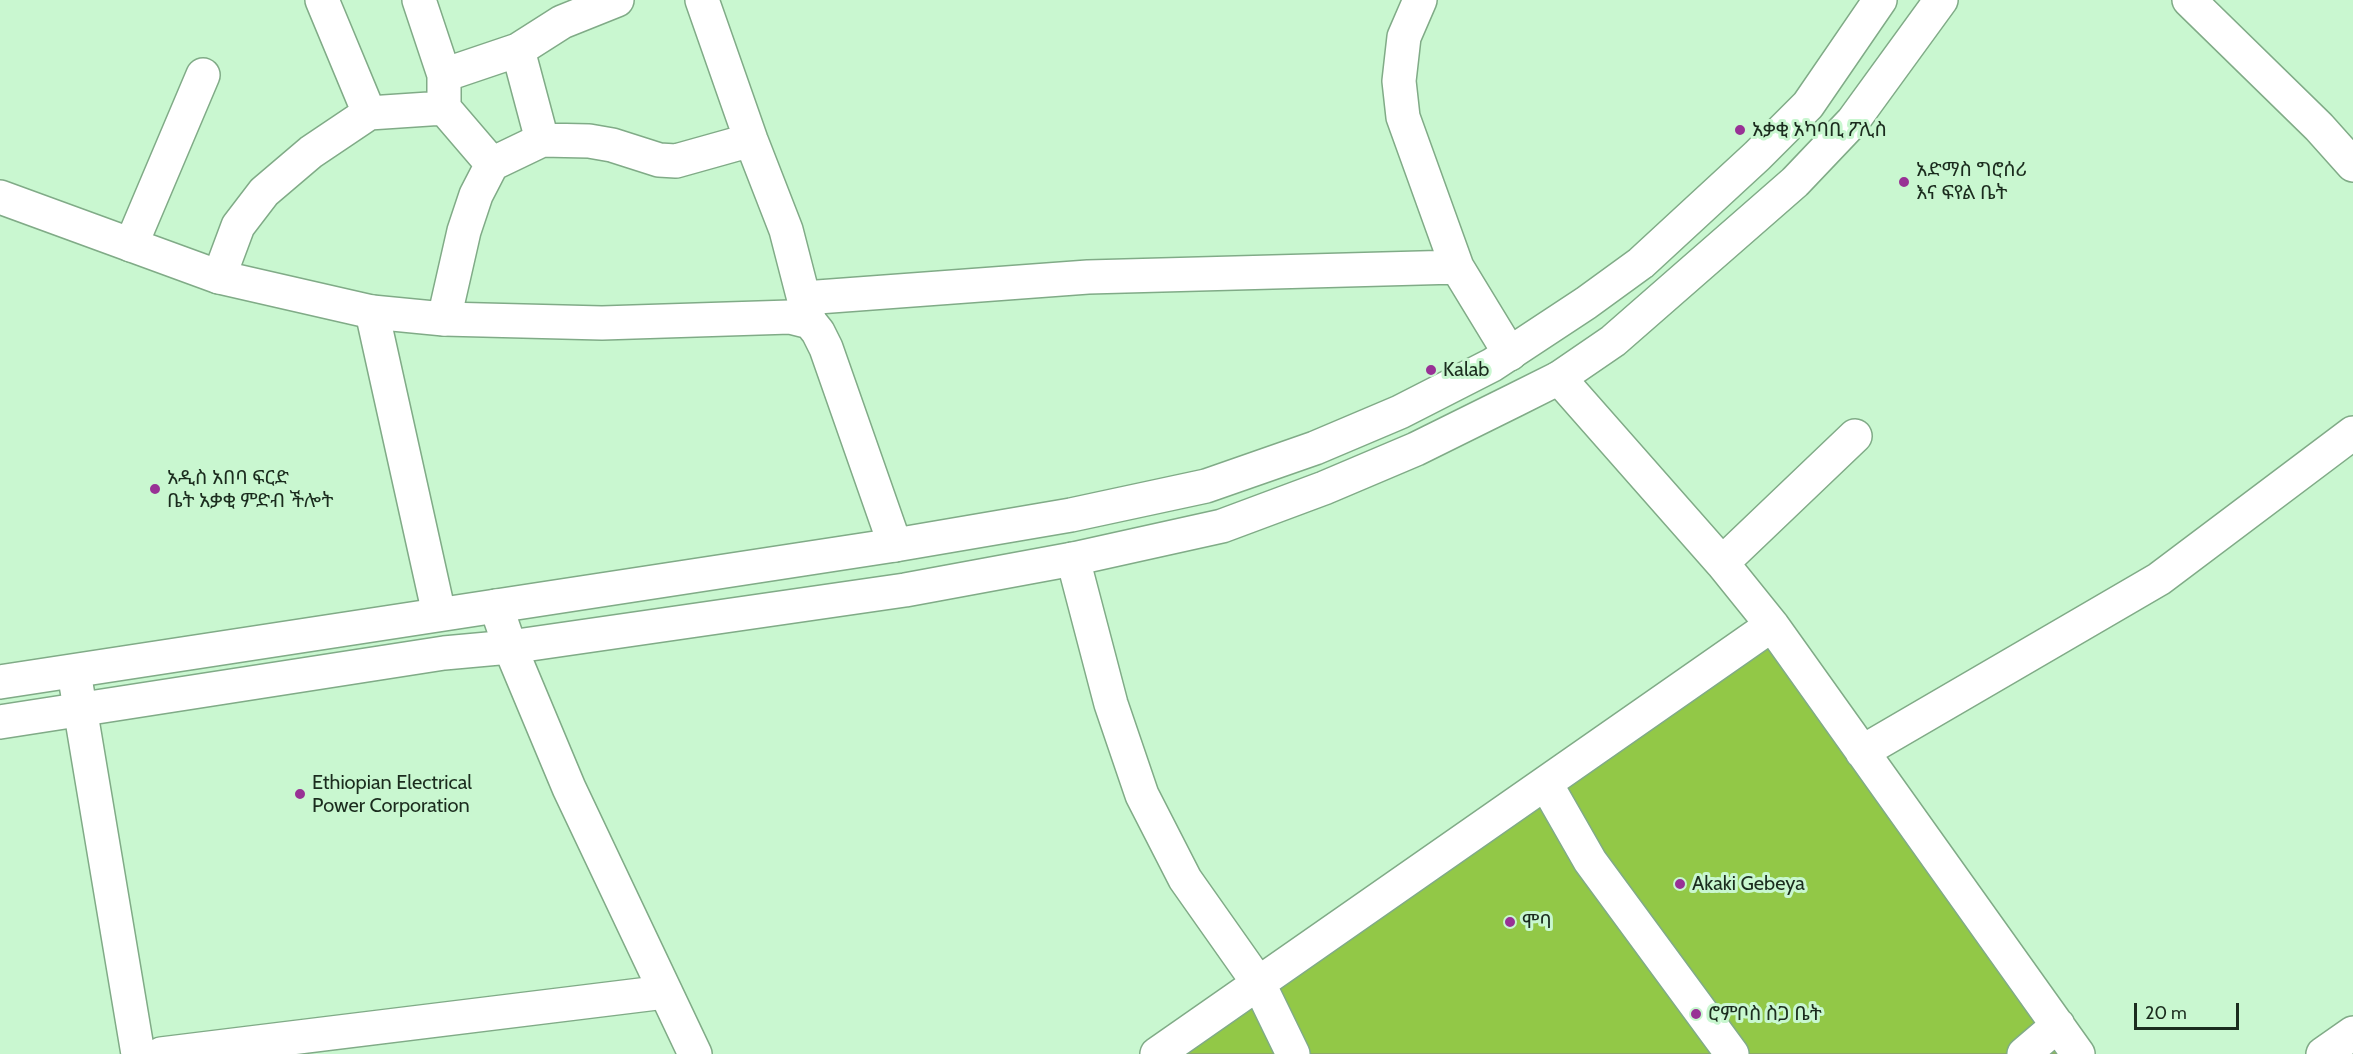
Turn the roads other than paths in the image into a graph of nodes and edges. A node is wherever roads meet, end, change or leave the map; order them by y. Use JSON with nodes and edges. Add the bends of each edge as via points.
{"nodes":[{"id":1,"x":322,"y":0,"type":"edge"},
{"id":2,"x":419,"y":0,"type":"edge"},
{"id":3,"x":617,"y":0,"type":"edge"},
{"id":4,"x":702,"y":0,"type":"edge"},
{"id":5,"x":1420,"y":0,"type":"edge"},
{"id":6,"x":1880,"y":0,"type":"edge"},
{"id":7,"x":1941,"y":0,"type":"edge"},
{"id":8,"x":2189,"y":0,"type":"edge"},
{"id":9,"x":518,"y":50,"type":"junction"},
{"id":10,"x":203,"y":75,"type":"dead end"},
{"id":11,"x":444,"y":75,"type":"junction"},
{"id":12,"x":444,"y":108,"type":"junction"},
{"id":13,"x":369,"y":113,"type":"junction"},
{"id":14,"x":542,"y":140,"type":"junction"},
{"id":15,"x":751,"y":140,"type":"junction"},
{"id":16,"x":492,"y":164,"type":"junction"},
{"id":17,"x":2353,"y":165,"type":"edge"},
{"id":18,"x":0,"y":197,"type":"edge"},
{"id":19,"x":131,"y":245,"type":"junction"},
{"id":20,"x":1457,"y":267,"type":"junction"},
{"id":21,"x":219,"y":277,"type":"junction"},
{"id":22,"x":807,"y":310,"type":"junction"},
{"id":23,"x":372,"y":312,"type":"junction"},
{"id":24,"x":444,"y":319,"type":"junction"},
{"id":25,"x":1510,"y":354,"type":"junction"},
{"id":26,"x":1559,"y":378,"type":"junction"},
{"id":27,"x":2353,"y":432,"type":"edge"},
{"id":28,"x":1855,"y":436,"type":"dead end"},
{"id":29,"x":894,"y":545,"type":"junction"},
{"id":30,"x":1073,"y":560,"type":"junction"},
{"id":31,"x":1722,"y":563,"type":"junction"},
{"id":32,"x":496,"y":606,"type":"junction"},
{"id":33,"x":439,"y":614,"type":"junction"},
{"id":34,"x":1772,"y":625,"type":"junction"},
{"id":35,"x":510,"y":647,"type":"junction"},
{"id":36,"x":74,"y":672,"type":"junction"},
{"id":37,"x":0,"y":682,"type":"edge"},
{"id":38,"x":80,"y":711,"type":"junction"},
{"id":39,"x":0,"y":722,"type":"edge"},
{"id":40,"x":1862,"y":752,"type":"junction"},
{"id":41,"x":1546,"y":784,"type":"junction"},
{"id":42,"x":1259,"y":984,"type":"junction"},
{"id":43,"x":665,"y":992,"type":"junction"},
{"id":44,"x":2058,"y":1025,"type":"junction"},
{"id":45,"x":2353,"y":1033,"type":"edge"},
{"id":46,"x":138,"y":1054,"type":"edge"},
{"id":47,"x":161,"y":1054,"type":"edge"},
{"id":48,"x":695,"y":1054,"type":"edge"},
{"id":49,"x":1157,"y":1054,"type":"edge"},
{"id":50,"x":1293,"y":1054,"type":"edge"},
{"id":51,"x":1732,"y":1054,"type":"edge"},
{"id":52,"x":2024,"y":1054,"type":"edge"},
{"id":53,"x":2078,"y":1054,"type":"edge"},
{"id":54,"x":2323,"y":1054,"type":"edge"}],
"edges":[{"from":1,"to":13,"type":"street"},
{"from":2,"to":11,"type":"street"},
{"from":3,"to":9,"type":"street","via":[[562,22]]},
{"from":4,"to":15,"type":"street"},
{"from":5,"to":20,"type":"street","via":[[1404,37],[1399,81],[1404,117]]},
{"from":6,"to":25,"type":"street","via":[[1808,105],[1757,156],[1641,263]]},
{"from":7,"to":26,"type":"street","via":[[1853,121],[1795,182],[1613,341]]},
{"from":8,"to":17,"type":"street"},
{"from":9,"to":11,"type":"street"},
{"from":9,"to":14,"type":"street"},
{"from":10,"to":19,"type":"street"},
{"from":11,"to":12,"type":"street"},
{"from":12,"to":13,"type":"street"},
{"from":12,"to":16,"type":"street"},
{"from":13,"to":21,"type":"street","via":[[311,152],[264,192],[238,226]]},
{"from":14,"to":15,"type":"street","via":[[590,141],[676,161]]},
{"from":14,"to":16,"type":"street"},
{"from":15,"to":22,"type":"street","via":[[786,230]]},
{"from":16,"to":24,"type":"street","via":[[464,231]]},
{"from":18,"to":19,"type":"street"},
{"from":19,"to":21,"type":"street"},
{"from":20,"to":22,"type":"street","via":[[1088,278]]},
{"from":20,"to":25,"type":"street"},
{"from":21,"to":23,"type":"street"},
{"from":22,"to":24,"type":"street","via":[[790,317],[602,324]]},
{"from":22,"to":29,"type":"street","via":[[826,348]]},
{"from":23,"to":24,"type":"street"},
{"from":23,"to":33,"type":"street"},
{"from":25,"to":29,"type":"street","via":[[1390,416],[1315,448],[1206,486],[1071,515]]},
{"from":26,"to":30,"type":"street","via":[[1324,488],[1222,526]]},
{"from":26,"to":31,"type":"street"},
{"from":27,"to":40,"type":"street","via":[[2159,579]]},
{"from":28,"to":31,"type":"street"},
{"from":29,"to":32,"type":"street"},
{"from":30,"to":35,"type":"street","via":[[905,590]]},
{"from":30,"to":42,"type":"street","via":[[1111,704],[1142,795],[1185,879]]},
{"from":31,"to":34,"type":"street"},
{"from":32,"to":33,"type":"street"},
{"from":32,"to":35,"type":"street"},
{"from":33,"to":36,"type":"street"},
{"from":34,"to":40,"type":"street"},
{"from":34,"to":41,"type":"street"},
{"from":35,"to":38,"type":"street","via":[[444,653]]},
{"from":35,"to":43,"type":"street","via":[[569,788]]},
{"from":36,"to":37,"type":"street"},
{"from":36,"to":38,"type":"street"},
{"from":38,"to":39,"type":"street"},
{"from":38,"to":46,"type":"street"},
{"from":40,"to":44,"type":"street"},
{"from":41,"to":42,"type":"street"},
{"from":41,"to":51,"type":"street","via":[[1590,861]]},
{"from":42,"to":49,"type":"street"},
{"from":42,"to":50,"type":"street"},
{"from":43,"to":47,"type":"street"},
{"from":43,"to":48,"type":"street"},
{"from":44,"to":52,"type":"street"},
{"from":44,"to":53,"type":"street"},
{"from":45,"to":54,"type":"street"}]}
